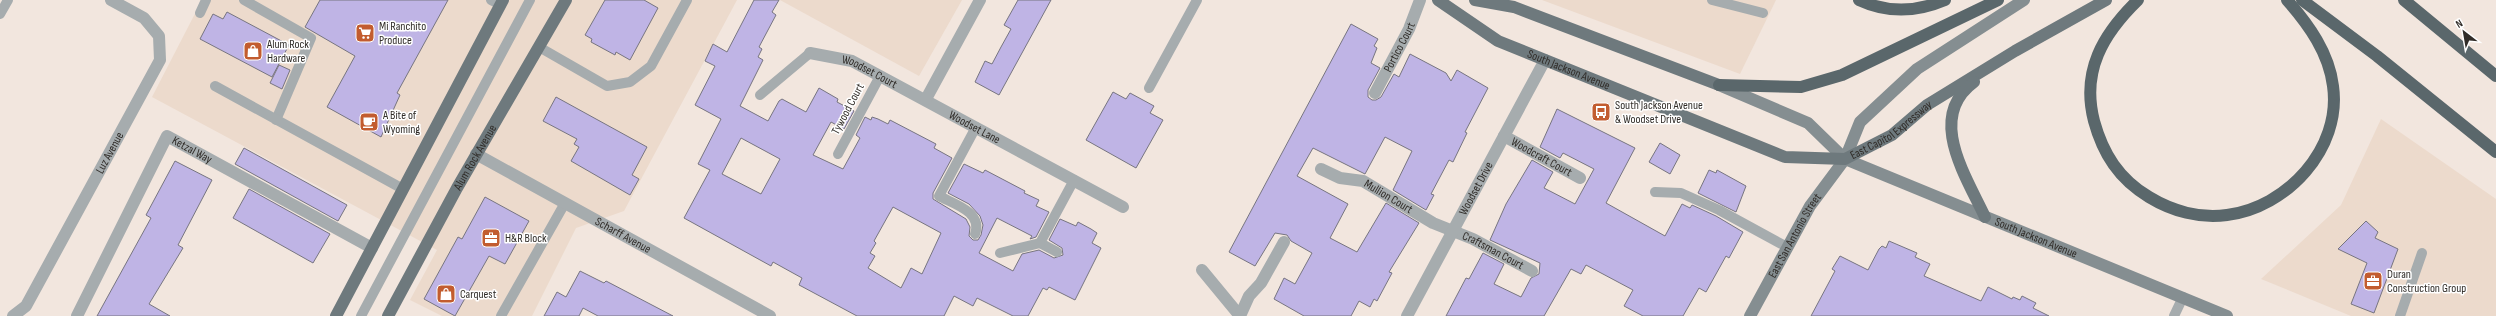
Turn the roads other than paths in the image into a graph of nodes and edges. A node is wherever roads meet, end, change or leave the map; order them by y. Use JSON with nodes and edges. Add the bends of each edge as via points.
{"nodes":[{"id":1,"x":8,"y":0,"type":"edge"},
{"id":2,"x":111,"y":0,"type":"edge"},
{"id":3,"x":206,"y":0,"type":"edge"},
{"id":4,"x":244,"y":0,"type":"edge"},
{"id":5,"x":530,"y":0,"type":"edge"},
{"id":6,"x":566,"y":0,"type":"edge"},
{"id":7,"x":687,"y":0,"type":"edge"},
{"id":8,"x":980,"y":0,"type":"edge"},
{"id":9,"x":1198,"y":0,"type":"edge"},
{"id":10,"x":1420,"y":0,"type":"edge"},
{"id":11,"x":1438,"y":0,"type":"edge"},
{"id":12,"x":1477,"y":0,"type":"edge"},
{"id":13,"x":1712,"y":0,"type":"edge"},
{"id":14,"x":1859,"y":0,"type":"edge"},
{"id":15,"x":1945,"y":0,"type":"edge"},
{"id":16,"x":1998,"y":0,"type":"edge"},
{"id":17,"x":2024,"y":0,"type":"edge"},
{"id":18,"x":2106,"y":0,"type":"edge"},
{"id":19,"x":2138,"y":0,"type":"edge"},
{"id":20,"x":2287,"y":0,"type":"edge"},
{"id":21,"x":2302,"y":0,"type":"edge"},
{"id":22,"x":2404,"y":0,"type":"edge"},
{"id":23,"x":499,"y":2,"type":"edge"},
{"id":24,"x":200,"y":13,"type":"dead end"},
{"id":25,"x":1763,"y":13,"type":"dead end"},
{"id":26,"x":0,"y":14,"type":"edge"},
{"id":27,"x":539,"y":47,"type":"junction"},
{"id":28,"x":2015,"y":51,"type":"junction"},
{"id":29,"x":810,"y":52,"type":"joint"},
{"id":30,"x":1545,"y":60,"type":"junction"},
{"id":31,"x":880,"y":76,"type":"junction"},
{"id":32,"x":2496,"y":76,"type":"edge"},
{"id":33,"x":1719,"y":85,"type":"junction"},
{"id":34,"x":214,"y":86,"type":"dead end"},
{"id":35,"x":1149,"y":88,"type":"dead end"},
{"id":36,"x":1375,"y":93,"type":"dead end"},
{"id":37,"x":760,"y":95,"type":"dead end"},
{"id":38,"x":926,"y":99,"type":"junction"},
{"id":39,"x":276,"y":120,"type":"junction"},
{"id":40,"x":976,"y":127,"type":"junction"},
{"id":41,"x":1504,"y":136,"type":"junction"},
{"id":42,"x":2496,"y":152,"type":"edge"},
{"id":43,"x":476,"y":154,"type":"junction"},
{"id":44,"x":838,"y":154,"type":"dead end"},
{"id":45,"x":1845,"y":159,"type":"junction"},
{"id":46,"x":1321,"y":169,"type":"dead end"},
{"id":47,"x":1580,"y":178,"type":"dead end"},
{"id":48,"x":1074,"y":180,"type":"junction"},
{"id":49,"x":403,"y":189,"type":"junction"},
{"id":50,"x":1655,"y":192,"type":"dead end"},
{"id":51,"x":565,"y":203,"type":"junction"},
{"id":52,"x":1123,"y":207,"type":"dead end"},
{"id":53,"x":1985,"y":216,"type":"junction"},
{"id":54,"x":1453,"y":231,"type":"junction"},
{"id":55,"x":975,"y":234,"type":"dead end"},
{"id":56,"x":1284,"y":242,"type":"dead end"},
{"id":57,"x":1040,"y":243,"type":"junction"},
{"id":58,"x":1786,"y":247,"type":"junction"},
{"id":59,"x":372,"y":248,"type":"junction"},
{"id":60,"x":1057,"y":252,"type":"dead end"},
{"id":61,"x":1000,"y":253,"type":"dead end"},
{"id":62,"x":2422,"y":253,"type":"dead end"},
{"id":63,"x":1202,"y":270,"type":"dead end"},
{"id":64,"x":1532,"y":270,"type":"dead end"},
{"id":65,"x":2183,"y":297,"type":"junction"},
{"id":66,"x":13,"y":316,"type":"edge"},
{"id":67,"x":77,"y":316,"type":"edge"},
{"id":68,"x":336,"y":316,"type":"edge"},
{"id":69,"x":361,"y":316,"type":"edge"},
{"id":70,"x":388,"y":316,"type":"edge"},
{"id":71,"x":501,"y":316,"type":"edge"},
{"id":72,"x":770,"y":316,"type":"edge"},
{"id":73,"x":1240,"y":316,"type":"edge"},
{"id":74,"x":1407,"y":316,"type":"edge"},
{"id":75,"x":1750,"y":316,"type":"edge"},
{"id":76,"x":2174,"y":316,"type":"edge"},
{"id":77,"x":2226,"y":316,"type":"edge"},
{"id":78,"x":2400,"y":316,"type":"edge"}],
"edges":[{"from":1,"to":26,"type":"lane"},
{"from":2,"to":66,"type":"street","name":"Luz Avenue","via":[[144,18],[159,36],[160,60],[26,306]]},
{"from":3,"to":24,"type":"lane"},
{"from":4,"to":39,"type":"lane","via":[[311,38]]},
{"from":5,"to":69,"type":"lane","name":"Alum Rock Avenue"},
{"from":6,"to":27,"type":"main road","name":"Alum Rock Avenue"},
{"from":7,"to":27,"type":"lane","via":[[651,66],[630,82],[608,86]]},
{"from":8,"to":38,"type":"street"},
{"from":9,"to":35,"type":"lane"},
{"from":10,"to":36,"type":"street","name":"Portico Court","via":[[1409,29]]},
{"from":11,"to":30,"type":"main road","name":"South Jackson Avenue","via":[[1498,41]]},
{"from":12,"to":33,"type":"main road","name":"South Jackson Avenue","via":[[1514,7]]},
{"from":13,"to":25,"type":"lane"},
{"from":14,"to":15,"type":"highway","via":[[1873,7],[1899,10],[1928,7]]},
{"from":16,"to":33,"type":"highway","via":[[1842,75],[1801,87]]},
{"from":17,"to":45,"type":"main road","name":"East Capitol Expressway","via":[[1917,69],[1860,122]]},
{"from":18,"to":28,"type":"main road","name":"East Capitol Expressway"},
{"from":19,"to":20,"type":"highway","via":[[2107,34],[2098,52],[2091,93],[2098,138],[2107,157],[2137,190],[2177,210],[2200,215],[2220,215],[2250,210],[2288,189],[2320,152],[2330,129],[2334,88],[2330,67],[2311,29]]},
{"from":21,"to":42,"type":"highway","via":[[2377,56]]},
{"from":22,"to":32,"type":"highway"},
{"from":23,"to":49,"type":"main road"},
{"from":27,"to":43,"type":"main road","name":"Alum Rock Avenue"},
{"from":28,"to":45,"type":"main road","name":"East Capitol Expressway","via":[[1927,105],[1892,135]]},
{"from":28,"to":53,"type":"main road","via":[[1969,85],[1954,106],[1949,126],[1955,151]]},
{"from":29,"to":31,"type":"street","name":"Woodset Court","via":[[852,61]]},
{"from":29,"to":37,"type":"lane"},
{"from":30,"to":41,"type":"street","name":"Woodset Drive"},
{"from":30,"to":45,"type":"main road","name":"South Jackson Avenue","via":[[1786,157]]},
{"from":31,"to":38,"type":"street","name":"Woodset Court"},
{"from":31,"to":44,"type":"lane","name":"Tywood Court"},
{"from":33,"to":45,"type":"main road","name":"South Jackson Avenue","via":[[1808,123]]},
{"from":34,"to":39,"type":"lane"},
{"from":38,"to":40,"type":"street","name":"Woodset Lane"},
{"from":39,"to":49,"type":"lane"},
{"from":40,"to":48,"type":"street","name":"Woodset Lane"},
{"from":40,"to":55,"type":"lane","via":[[939,196],[972,215],[977,224]]},
{"from":41,"to":47,"type":"street","name":"Woodcraft Court"},
{"from":41,"to":54,"type":"street","name":"Woodset Drive"},
{"from":43,"to":51,"type":"street","name":"Scharff Avenue"},
{"from":43,"to":70,"type":"main road","name":"Alum Rock Avenue"},
{"from":45,"to":53,"type":"main road","name":"South Jackson Avenue"},
{"from":45,"to":58,"type":"main road","name":"East San Antonio Street","via":[[1810,206]]},
{"from":46,"to":54,"type":"street","name":"Mullion Court","via":[[1340,178],[1363,182],[1433,223]]},
{"from":48,"to":52,"type":"street","name":"Woodset Lane"},
{"from":48,"to":57,"type":"lane"},
{"from":49,"to":59,"type":"main road"},
{"from":50,"to":58,"type":"lane","via":[[1681,193],[1719,210]]},
{"from":51,"to":71,"type":"lane"},
{"from":51,"to":72,"type":"street","name":"Scharff Avenue"},
{"from":53,"to":65,"type":"main road","name":"South Jackson Avenue"},
{"from":54,"to":64,"type":"street","name":"Craftsman Court"},
{"from":54,"to":74,"type":"street","name":"Woodset Drive"},
{"from":56,"to":73,"type":"street","via":[[1261,283],[1249,296]]},
{"from":57,"to":60,"type":"lane"},
{"from":57,"to":61,"type":"lane"},
{"from":58,"to":75,"type":"main road","name":"East San Antonio Street"},
{"from":59,"to":67,"type":"street","name":"Ketzal Way","via":[[167,136]]},
{"from":59,"to":68,"type":"main road"},
{"from":62,"to":78,"type":"lane"},
{"from":63,"to":73,"type":"street"},
{"from":65,"to":76,"type":"lane"},
{"from":65,"to":77,"type":"main road","name":"South Jackson Avenue"}]}
